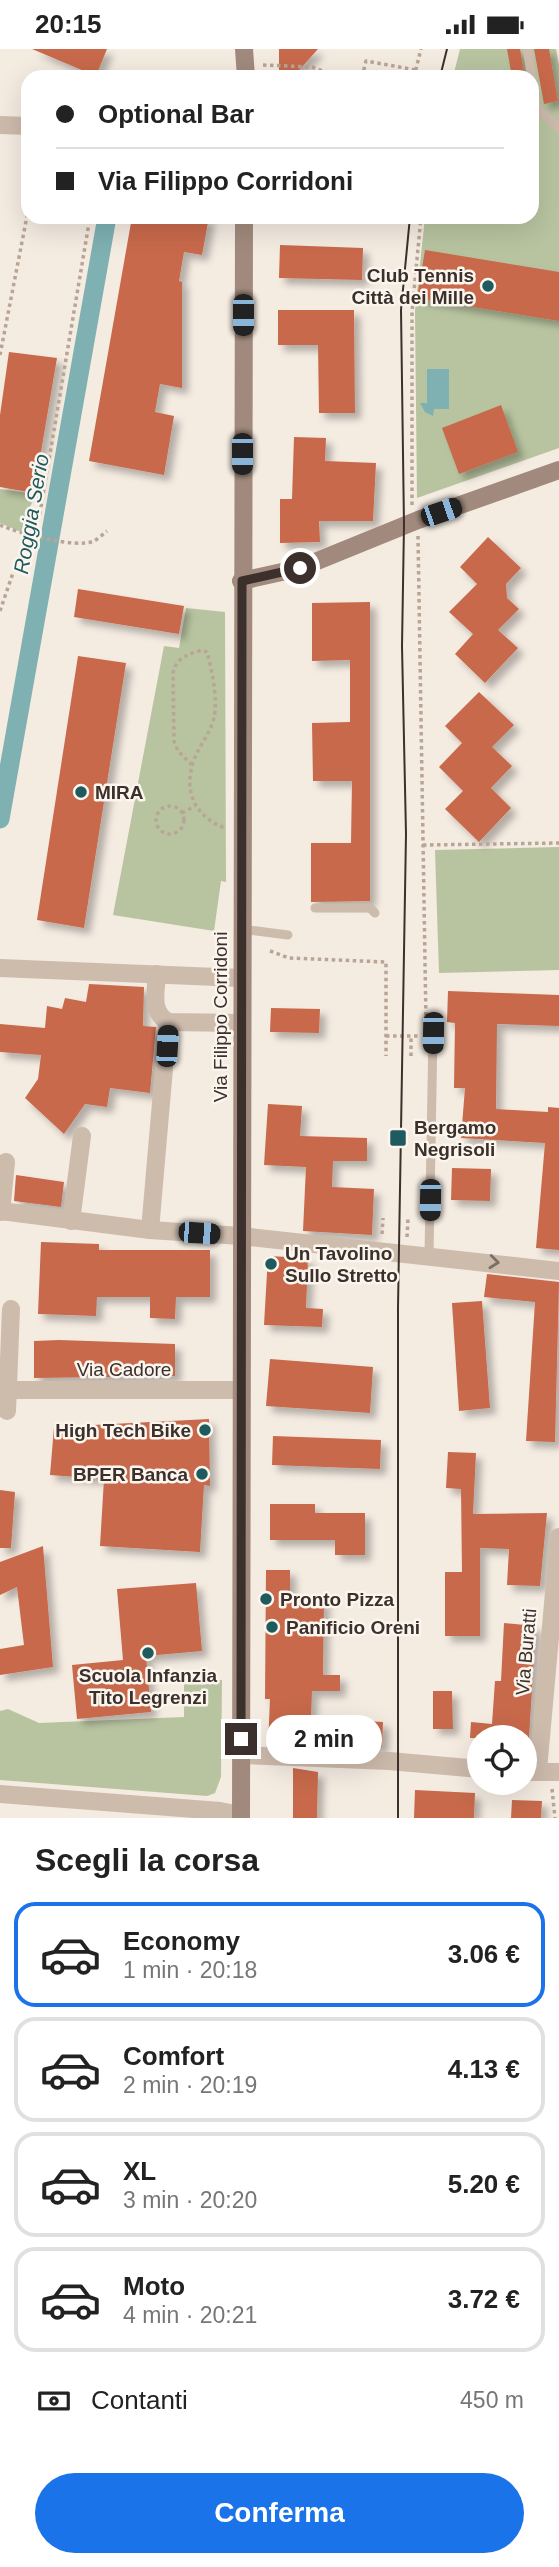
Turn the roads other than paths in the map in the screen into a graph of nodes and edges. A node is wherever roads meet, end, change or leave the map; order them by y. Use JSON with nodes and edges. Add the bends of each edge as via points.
{"nodes":[{"id":1,"x":244,"y":49,"type":"edge"},
{"id":2,"x":527,"y":49,"type":"edge"},
{"id":3,"x":247,"y":70,"type":"edge"},
{"id":4,"x":530,"y":70,"type":"edge"},
{"id":5,"x":539,"y":111,"type":"edge"},
{"id":6,"x":0,"y":125,"type":"edge"},
{"id":7,"x":21,"y":126,"type":"edge"},
{"id":8,"x":559,"y":128,"type":"edge"},
{"id":9,"x":244,"y":224,"type":"edge"},
{"id":10,"x":559,"y":470,"type":"edge"},
{"id":11,"x":242,"y":581,"type":"junction"},
{"id":12,"x":315,"y":908,"type":"dead end"},
{"id":13,"x":375,"y":913,"type":"dead end"},
{"id":14,"x":241,"y":929,"type":"junction"},
{"id":15,"x":288,"y":935,"type":"dead end"},
{"id":16,"x":0,"y":968,"type":"edge"},
{"id":17,"x":157,"y":974,"type":"junction"},
{"id":18,"x":241,"y":978,"type":"junction"},
{"id":19,"x":168,"y":1022,"type":"junction"},
{"id":20,"x":241,"y":1023,"type":"junction"},
{"id":21,"x":433,"y":1033,"type":"dead end"},
{"id":22,"x":82,"y":1136,"type":"dead end"},
{"id":23,"x":6,"y":1162,"type":"dead end"},
{"id":24,"x":1,"y":1212,"type":"edge"},
{"id":25,"x":71,"y":1221,"type":"junction"},
{"id":26,"x":150,"y":1230,"type":"junction"},
{"id":27,"x":241,"y":1236,"type":"junction"},
{"id":28,"x":429,"y":1255,"type":"junction"},
{"id":29,"x":559,"y":1271,"type":"edge"},
{"id":30,"x":11,"y":1309,"type":"dead end"},
{"id":31,"x":8,"y":1390,"type":"junction"},
{"id":32,"x":240,"y":1390,"type":"junction"},
{"id":33,"x":7,"y":1411,"type":"dead end"},
{"id":34,"x":559,"y":1537,"type":"edge"},
{"id":35,"x":241,"y":1755,"type":"junction"},
{"id":36,"x":467,"y":1768,"type":"edge"},
{"id":37,"x":543,"y":1771,"type":"edge"},
{"id":38,"x":0,"y":1794,"type":"edge"},
{"id":39,"x":241,"y":1817,"type":"edge"}],
"edges":[{"from":1,"to":3,"type":"street"},
{"from":2,"to":4,"type":"lane"},
{"from":5,"to":8,"type":"lane"},
{"from":6,"to":7,"type":"street"},
{"from":9,"to":11,"type":"street","name":"Via Filippo Corridoni"},
{"from":10,"to":11,"type":"street","via":[[300,568]]},
{"from":11,"to":14,"type":"street","name":"Via Filippo Corridoni"},
{"from":12,"to":13,"type":"lane","via":[[365,907]]},
{"from":14,"to":15,"type":"lane"},
{"from":14,"to":18,"type":"street","name":"Via Filippo Corridoni"},
{"from":16,"to":17,"type":"street"},
{"from":17,"to":18,"type":"street"},
{"from":17,"to":19,"type":"street","via":[[155,1007],[159,1017]]},
{"from":18,"to":20,"type":"street","name":"Via Filippo Corridoni"},
{"from":19,"to":20,"type":"street"},
{"from":19,"to":26,"type":"street"},
{"from":20,"to":27,"type":"street","name":"Via Filippo Corridoni"},
{"from":21,"to":28,"type":"lane"},
{"from":22,"to":25,"type":"street"},
{"from":23,"to":24,"type":"street"},
{"from":24,"to":25,"type":"street"},
{"from":25,"to":26,"type":"street"},
{"from":26,"to":27,"type":"street"},
{"from":27,"to":28,"type":"street"},
{"from":27,"to":32,"type":"street","name":"Via Filippo Corridoni"},
{"from":28,"to":29,"type":"street","one_way":true},
{"from":30,"to":31,"type":"street"},
{"from":31,"to":32,"type":"street","name":"Via Cadore"},
{"from":31,"to":33,"type":"street"},
{"from":32,"to":35,"type":"street","name":"Via Filippo Corridoni"},
{"from":34,"to":37,"type":"street","name":"Via Buratti"},
{"from":35,"to":36,"type":"street"},
{"from":35,"to":39,"type":"street","name":"Via Filippo Corridoni"},
{"from":38,"to":39,"type":"street","via":[[220,1811]]}]}
